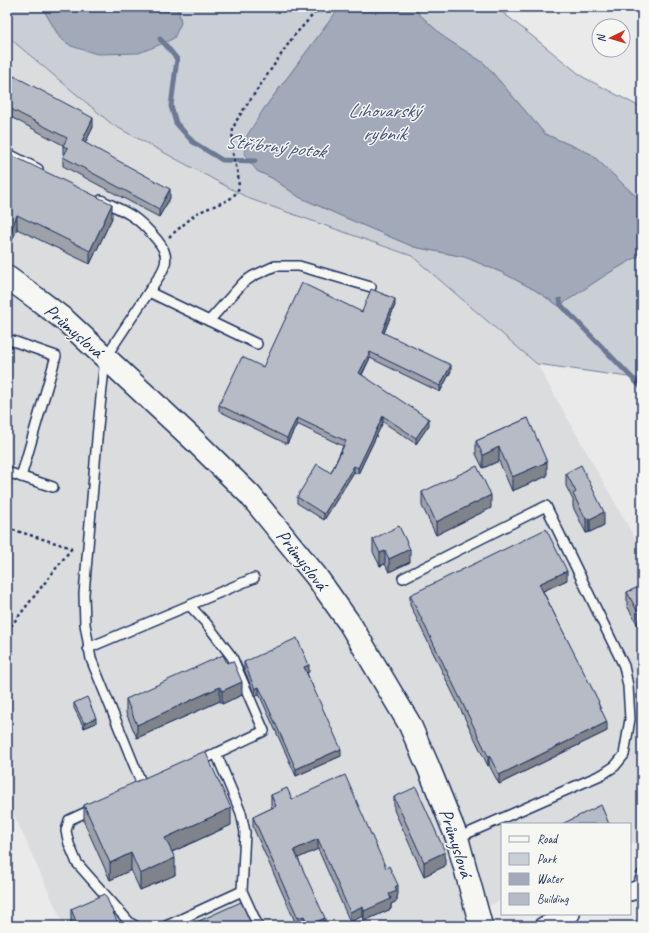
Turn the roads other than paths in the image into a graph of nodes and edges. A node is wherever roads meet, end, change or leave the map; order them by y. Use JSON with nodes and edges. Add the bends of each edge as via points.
{"nodes":[{"id":1,"x":7,"y":153,"type":"edge"},
{"id":2,"x":49,"y":174,"type":"edge"},
{"id":3,"x":91,"y":195,"type":"edge"},
{"id":4,"x":7,"y":277,"type":"edge"},
{"id":5,"x":371,"y":287,"type":"dead end"},
{"id":6,"x":148,"y":292,"type":"junction"},
{"id":7,"x":209,"y":321,"type":"junction"},
{"id":8,"x":7,"y":339,"type":"edge"},
{"id":9,"x":256,"y":344,"type":"dead end"},
{"id":10,"x":105,"y":358,"type":"junction"},
{"id":11,"x":7,"y":472,"type":"edge"},
{"id":12,"x":21,"y":476,"type":"junction"},
{"id":13,"x":52,"y":487,"type":"dead end"},
{"id":14,"x":254,"y":578,"type":"dead end"},
{"id":15,"x":403,"y":578,"type":"dead end"},
{"id":16,"x":190,"y":606,"type":"junction"},
{"id":17,"x":88,"y":648,"type":"junction"},
{"id":18,"x":216,"y":754,"type":"junction"},
{"id":19,"x":187,"y":767,"type":"edge"},
{"id":20,"x":143,"y":787,"type":"edge"},
{"id":21,"x":102,"y":805,"type":"edge"},
{"id":22,"x":457,"y":838,"type":"junction"},
{"id":23,"x":642,"y":874,"type":"edge"},
{"id":24,"x":242,"y":891,"type":"junction"},
{"id":25,"x":636,"y":891,"type":"edge"},
{"id":26,"x":569,"y":915,"type":"edge"},
{"id":27,"x":136,"y":926,"type":"edge"},
{"id":28,"x":166,"y":926,"type":"edge"},
{"id":29,"x":258,"y":926,"type":"edge"},
{"id":30,"x":481,"y":926,"type":"edge"},
{"id":31,"x":543,"y":926,"type":"edge"}],
"edges":[{"from":1,"to":2,"type":"lane"},
{"from":3,"to":6,"type":"lane","via":[[133,216],[161,244],[165,264]]},
{"from":4,"to":10,"type":"street","name":"Průmyslová","via":[[66,321]]},
{"from":5,"to":7,"type":"lane","via":[[299,266],[275,266],[243,282]]},
{"from":6,"to":7,"type":"lane"},
{"from":6,"to":10,"type":"lane"},
{"from":7,"to":9,"type":"lane"},
{"from":8,"to":12,"type":"lane","via":[[56,356]]},
{"from":10,"to":17,"type":"lane","via":[[84,602]]},
{"from":10,"to":22,"type":"street","name":"Průmyslová","via":[[250,495],[316,576],[350,624],[409,723]]},
{"from":11,"to":12,"type":"lane"},
{"from":12,"to":13,"type":"lane"},
{"from":14,"to":16,"type":"lane"},
{"from":15,"to":22,"type":"lane","via":[[546,506],[624,666],[630,719],[624,755],[615,766],[603,774]]},
{"from":16,"to":17,"type":"lane"},
{"from":16,"to":18,"type":"lane","via":[[232,657],[264,731]]},
{"from":17,"to":20,"type":"lane"},
{"from":18,"to":19,"type":"lane"},
{"from":18,"to":24,"type":"lane","via":[[245,832]]},
{"from":21,"to":27,"type":"lane","via":[[69,820],[66,831],[69,844],[78,863],[130,923]]},
{"from":22,"to":30,"type":"street","name":"Průmyslová"},
{"from":23,"to":25,"type":"lane"},
{"from":24,"to":28,"type":"lane"},
{"from":24,"to":29,"type":"lane"},
{"from":26,"to":31,"type":"street"}]}
